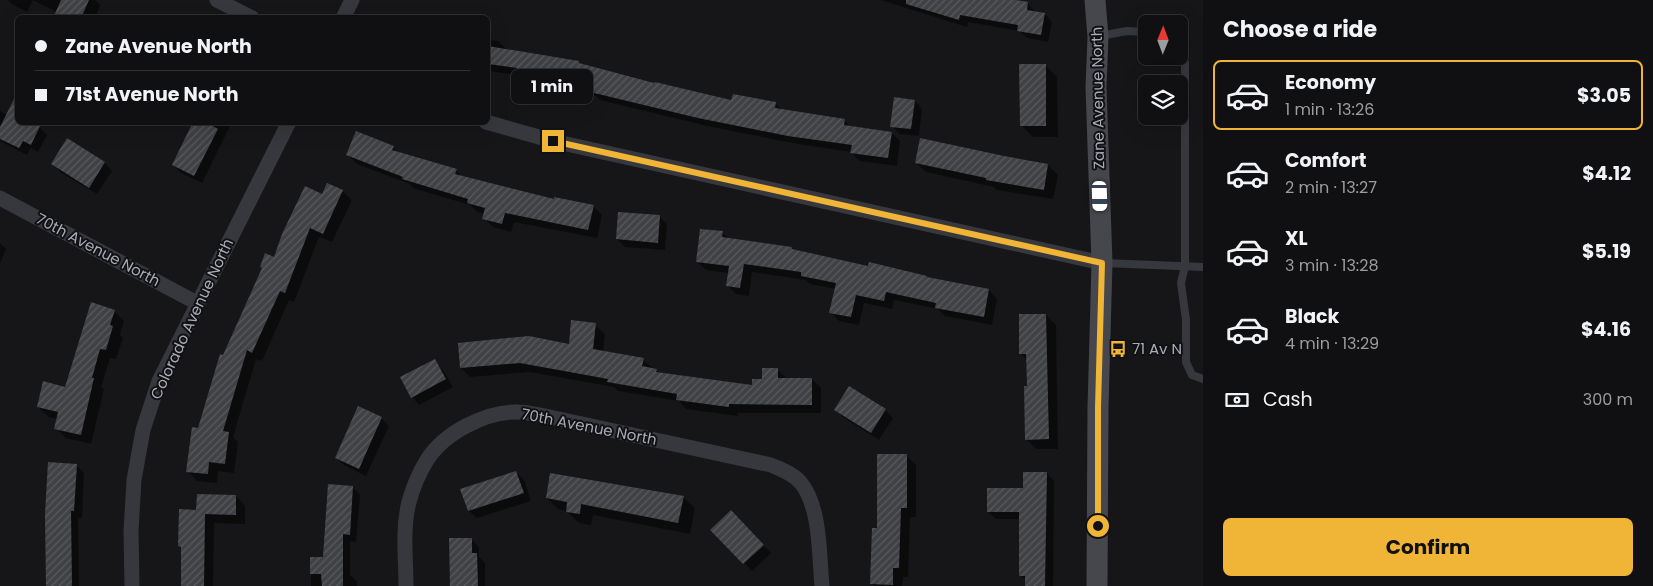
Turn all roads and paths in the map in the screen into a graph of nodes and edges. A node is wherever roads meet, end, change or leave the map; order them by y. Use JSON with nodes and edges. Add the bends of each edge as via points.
{"nodes":[{"id":1,"x":217,"y":0,"type":"edge"},
{"id":2,"x":352,"y":0,"type":"edge"},
{"id":3,"x":1095,"y":0,"type":"edge"},
{"id":4,"x":246,"y":15,"type":"edge"},
{"id":5,"x":344,"y":15,"type":"edge"},
{"id":6,"x":1138,"y":32,"type":"edge"},
{"id":7,"x":1098,"y":36,"type":"junction"},
{"id":8,"x":1185,"y":65,"type":"edge"},
{"id":9,"x":490,"y":123,"type":"edge"},
{"id":10,"x":287,"y":125,"type":"edge"},
{"id":11,"x":0,"y":198,"type":"edge"},
{"id":12,"x":1102,"y":263,"type":"junction"},
{"id":13,"x":1185,"y":266,"type":"junction"},
{"id":14,"x":1203,"y":267,"type":"edge"},
{"id":15,"x":197,"y":303,"type":"junction"},
{"id":16,"x":1203,"y":379,"type":"edge"},
{"id":17,"x":132,"y":586,"type":"edge"},
{"id":18,"x":406,"y":586,"type":"edge"},
{"id":19,"x":822,"y":586,"type":"edge"},
{"id":20,"x":1097,"y":586,"type":"edge"}],
"edges":[{"from":1,"to":4,"type":"street"},
{"from":2,"to":5,"type":"street"},
{"from":3,"to":7,"type":"street","name":"Zane Avenue North"},
{"from":6,"to":7,"type":"lane"},
{"from":7,"to":12,"type":"street","name":"Zane Avenue North","via":[[1096,88]]},
{"from":8,"to":13,"type":"lane"},
{"from":9,"to":12,"type":"street","via":[[553,141]]},
{"from":10,"to":15,"type":"street","name":"Colorado Avenue North"},
{"from":11,"to":15,"type":"street","name":"70th Avenue North"},
{"from":12,"to":13,"type":"lane"},
{"from":12,"to":20,"type":"street","name":"Zane Avenue North"},
{"from":13,"to":14,"type":"lane"},
{"from":13,"to":16,"type":"lane","via":[[1181,283],[1186,320],[1186,362],[1192,375]]},
{"from":15,"to":17,"type":"street","name":"Colorado Avenue North","via":[[159,381],[143,430],[134,480]]},
{"from":18,"to":19,"type":"street","name":"70th Avenue North","via":[[405,528],[409,504],[416,480],[428,458],[467,425],[492,415],[518,412],[772,465],[786,471],[801,482],[811,500]]}]}
